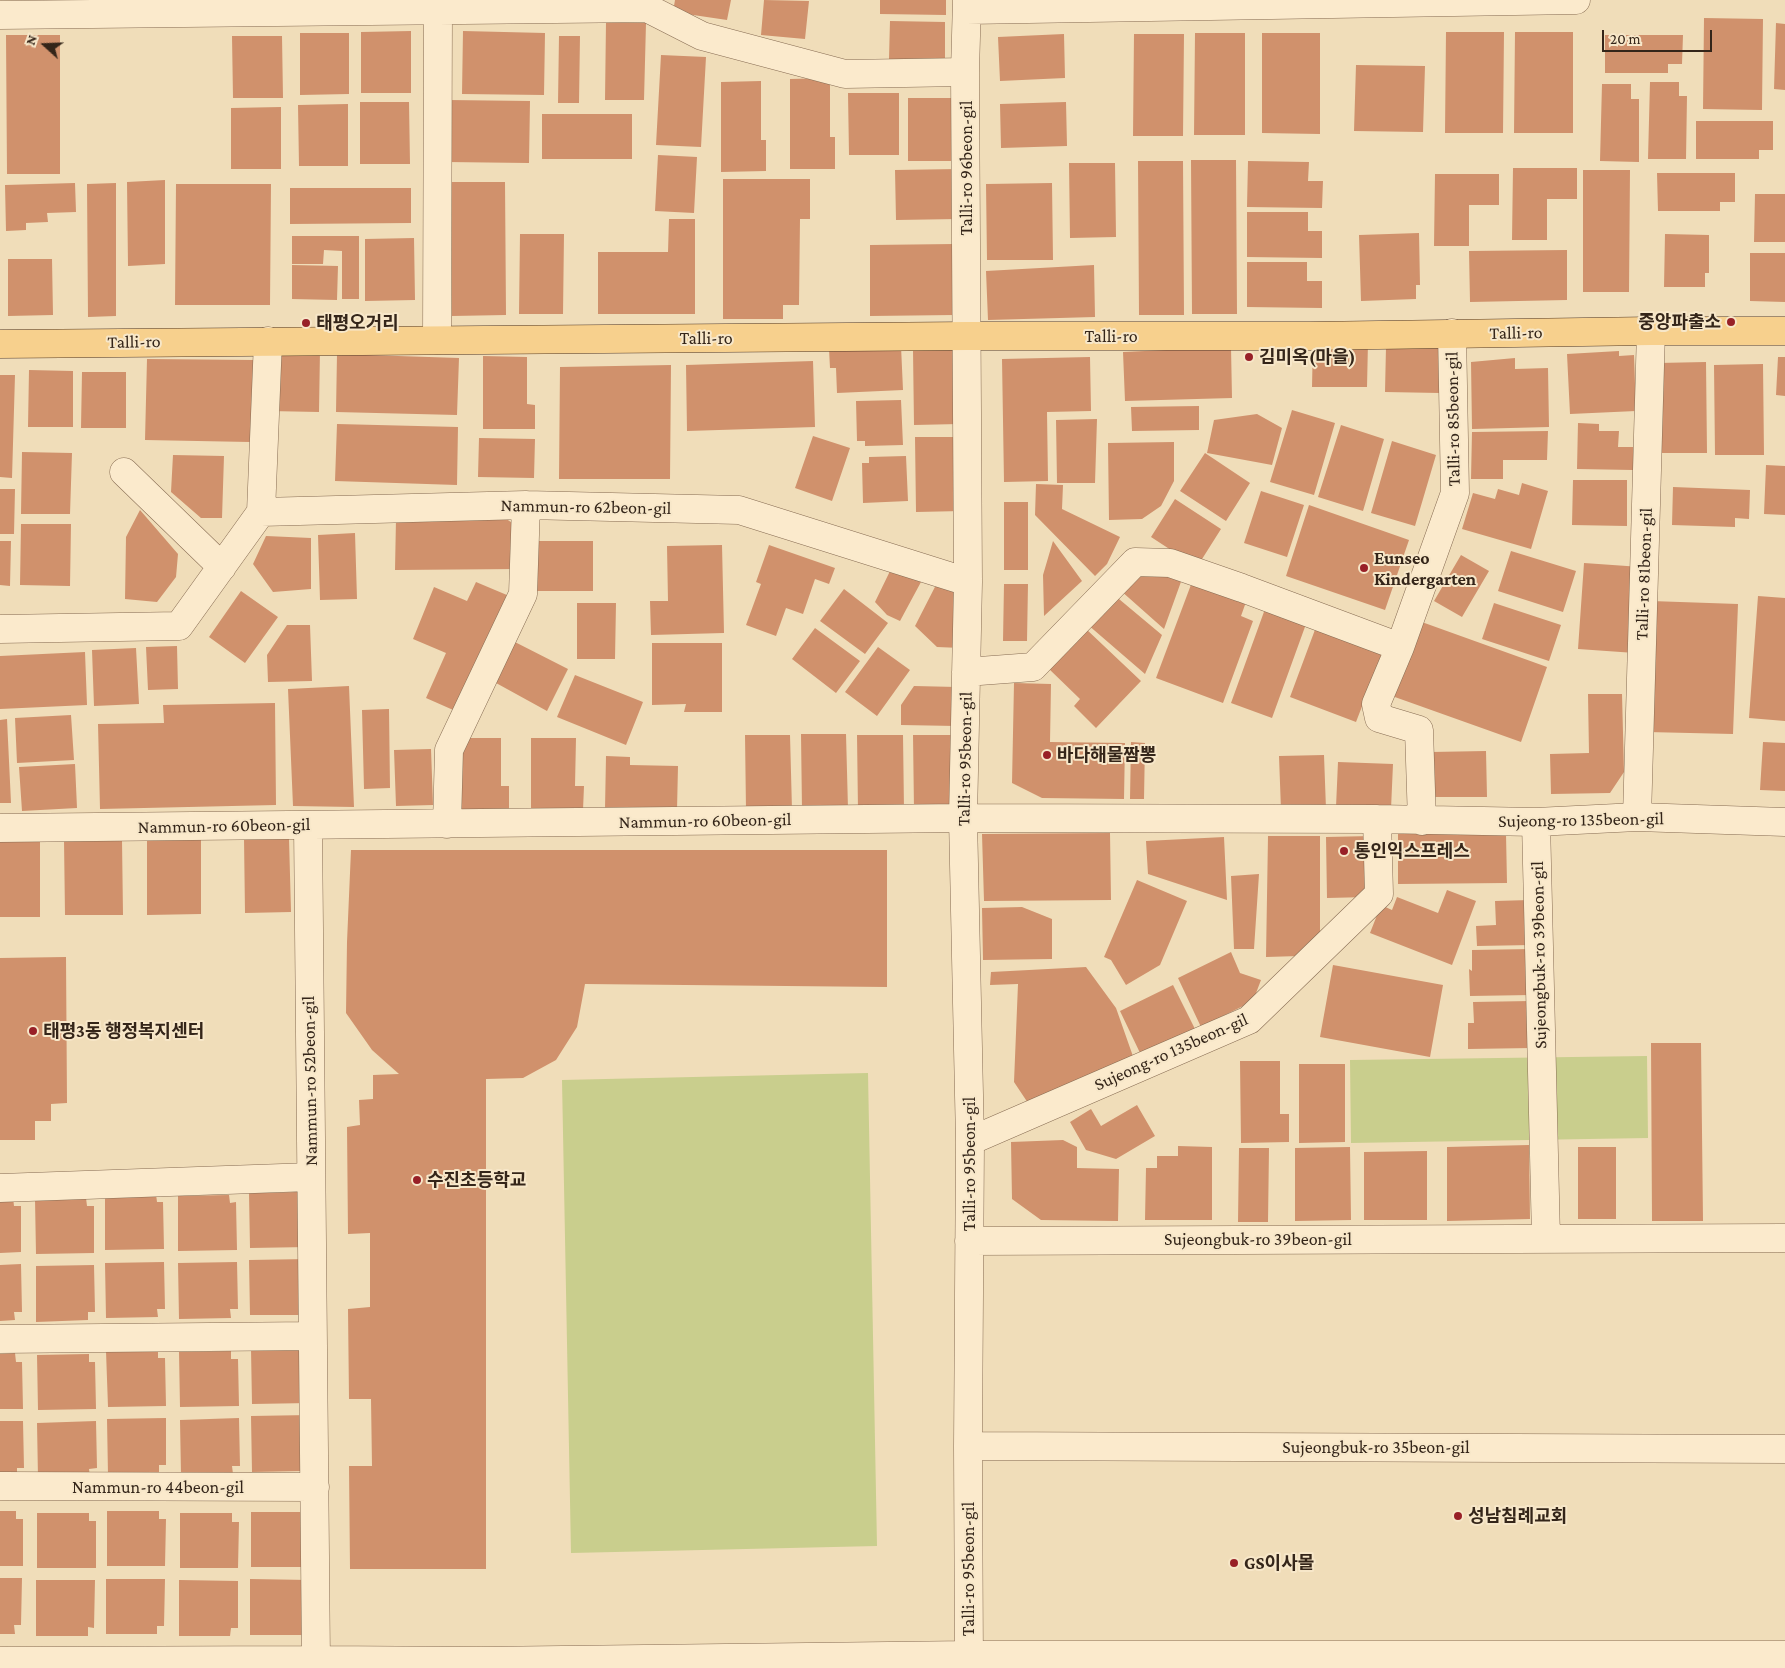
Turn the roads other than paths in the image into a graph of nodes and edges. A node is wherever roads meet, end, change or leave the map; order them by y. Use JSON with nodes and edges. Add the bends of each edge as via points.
{"nodes":[{"id":1,"x":1576,"y":0,"type":"edge"},
{"id":2,"x":967,"y":5,"type":"edge"},
{"id":3,"x":438,"y":10,"type":"junction"},
{"id":4,"x":0,"y":15,"type":"edge"},
{"id":5,"x":965,"y":72,"type":"junction"},
{"id":6,"x":1651,"y":331,"type":"junction"},
{"id":7,"x":1785,"y":331,"type":"edge"},
{"id":8,"x":1452,"y":334,"type":"junction"},
{"id":9,"x":967,"y":336,"type":"junction"},
{"id":10,"x":437,"y":340,"type":"junction"},
{"id":11,"x":268,"y":341,"type":"junction"},
{"id":12,"x":0,"y":344,"type":"edge"},
{"id":13,"x":124,"y":472,"type":"dead end"},
{"id":14,"x":526,"y":505,"type":"junction"},
{"id":15,"x":261,"y":512,"type":"junction"},
{"id":16,"x":222,"y":567,"type":"junction"},
{"id":17,"x":968,"y":582,"type":"junction"},
{"id":18,"x":0,"y":629,"type":"edge"},
{"id":19,"x":1400,"y":647,"type":"junction"},
{"id":20,"x":966,"y":672,"type":"junction"},
{"id":21,"x":1637,"y":817,"type":"junction"},
{"id":22,"x":963,"y":818,"type":"junction"},
{"id":23,"x":1377,"y":819,"type":"junction"},
{"id":24,"x":1422,"y":821,"type":"junction"},
{"id":25,"x":1536,"y":822,"type":"junction"},
{"id":26,"x":1785,"y":822,"type":"edge"},
{"id":27,"x":447,"y":824,"type":"junction"},
{"id":28,"x":308,"y":825,"type":"junction"},
{"id":29,"x":0,"y":828,"type":"edge"},
{"id":30,"x":970,"y":1142,"type":"junction"},
{"id":31,"x":311,"y":1176,"type":"junction"},
{"id":32,"x":0,"y":1188,"type":"edge"},
{"id":33,"x":1546,"y":1238,"type":"junction"},
{"id":34,"x":1785,"y":1238,"type":"edge"},
{"id":35,"x":969,"y":1241,"type":"junction"},
{"id":36,"x":312,"y":1336,"type":"junction"},
{"id":37,"x":0,"y":1339,"type":"edge"},
{"id":38,"x":968,"y":1446,"type":"junction"},
{"id":39,"x":1785,"y":1449,"type":"edge"},
{"id":40,"x":0,"y":1486,"type":"edge"},
{"id":41,"x":315,"y":1487,"type":"junction"},
{"id":42,"x":1785,"y":1655,"type":"edge"},
{"id":43,"x":316,"y":1660,"type":"junction"},
{"id":44,"x":1618,"y":1661,"type":"edge"},
{"id":45,"x":0,"y":1662,"type":"edge"},
{"id":46,"x":969,"y":1662,"type":"edge"},
{"id":47,"x":1349,"y":1662,"type":"edge"},
{"id":48,"x":481,"y":1664,"type":"edge"}],
"edges":[{"from":1,"to":2,"type":"street"},
{"from":2,"to":5,"type":"street","name":"Talli-ro 96beon-gil"},
{"from":3,"to":4,"type":"street"},
{"from":3,"to":5,"type":"street","via":[[647,8],[702,36],[845,74]]},
{"from":3,"to":10,"type":"street"},
{"from":5,"to":9,"type":"street","name":"Talli-ro 96beon-gil"},
{"from":6,"to":7,"type":"main road","name":"Talli-ro"},
{"from":6,"to":8,"type":"main road","name":"Talli-ro"},
{"from":6,"to":21,"type":"street","name":"Talli-ro 81beon-gil"},
{"from":8,"to":9,"type":"main road","name":"Talli-ro"},
{"from":8,"to":19,"type":"street","name":"Talli-ro 85beon-gil","via":[[1455,493]]},
{"from":9,"to":10,"type":"main road","name":"Talli-ro"},
{"from":9,"to":17,"type":"street","name":"Talli-ro 95beon-gil"},
{"from":10,"to":11,"type":"main road","name":"Talli-ro"},
{"from":11,"to":12,"type":"main road","name":"Talli-ro"},
{"from":11,"to":15,"type":"street"},
{"from":13,"to":16,"type":"street"},
{"from":14,"to":15,"type":"street","name":"Nammun-ro 62beon-gil"},
{"from":14,"to":17,"type":"street","name":"Nammun-ro 62beon-gil","via":[[739,510]]},
{"from":14,"to":27,"type":"street","via":[[523,594],[450,750]]},
{"from":15,"to":16,"type":"street"},
{"from":16,"to":18,"type":"street","via":[[179,626]]},
{"from":17,"to":20,"type":"street","name":"Talli-ro 95beon-gil"},
{"from":19,"to":20,"type":"street","name":"Talli-ro 95beon-gil","via":[[1170,563],[1135,562],[1034,667]]},
{"from":19,"to":24,"type":"street","name":"Talli-ro 85beon-gil","via":[[1376,704],[1379,718],[1419,730]]},
{"from":20,"to":22,"type":"street","name":"Talli-ro 95beon-gil"},
{"from":21,"to":25,"type":"street","name":"Sujeong-ro 135beon-gil"},
{"from":21,"to":26,"type":"street","name":"Sujeong-ro 135beon-gil"},
{"from":22,"to":23,"type":"street","name":"Sujeong-ro 135beon-gil"},
{"from":22,"to":27,"type":"street","name":"Nammun-ro 60beon-gil"},
{"from":22,"to":30,"type":"street","name":"Talli-ro 95beon-gil"},
{"from":23,"to":24,"type":"street","name":"Sujeong-ro 135beon-gil"},
{"from":23,"to":30,"type":"street","name":"Sujeong-ro 135beon-gil","via":[[1379,894],[1248,1020]]},
{"from":24,"to":25,"type":"street","name":"Sujeong-ro 135beon-gil"},
{"from":25,"to":33,"type":"street","name":"Sujeongbuk-ro 39beon-gil"},
{"from":27,"to":28,"type":"street","name":"Nammun-ro 60beon-gil"},
{"from":28,"to":29,"type":"street","name":"Nammun-ro 60beon-gil"},
{"from":28,"to":31,"type":"street","name":"Nammun-ro 52beon-gil"},
{"from":30,"to":35,"type":"street","name":"Talli-ro 95beon-gil"},
{"from":31,"to":32,"type":"street","name":"Nammun-ro 52beon-gil"},
{"from":31,"to":36,"type":"street"},
{"from":33,"to":34,"type":"street","name":"Sujeongbuk-ro 39beon-gil"},
{"from":33,"to":35,"type":"street","name":"Sujeongbuk-ro 39beon-gil"},
{"from":35,"to":38,"type":"street","name":"Talli-ro 95beon-gil"},
{"from":36,"to":37,"type":"street"},
{"from":36,"to":41,"type":"street"},
{"from":38,"to":39,"type":"street","name":"Sujeongbuk-ro 35beon-gil"},
{"from":38,"to":46,"type":"street","name":"Talli-ro 95beon-gil"},
{"from":40,"to":41,"type":"street","name":"Nammun-ro 44beon-gil"},
{"from":41,"to":43,"type":"street"},
{"from":42,"to":44,"type":"street"},
{"from":43,"to":45,"type":"street"},
{"from":43,"to":48,"type":"street"},
{"from":44,"to":47,"type":"street"},
{"from":46,"to":47,"type":"street"},
{"from":46,"to":48,"type":"street"}]}
